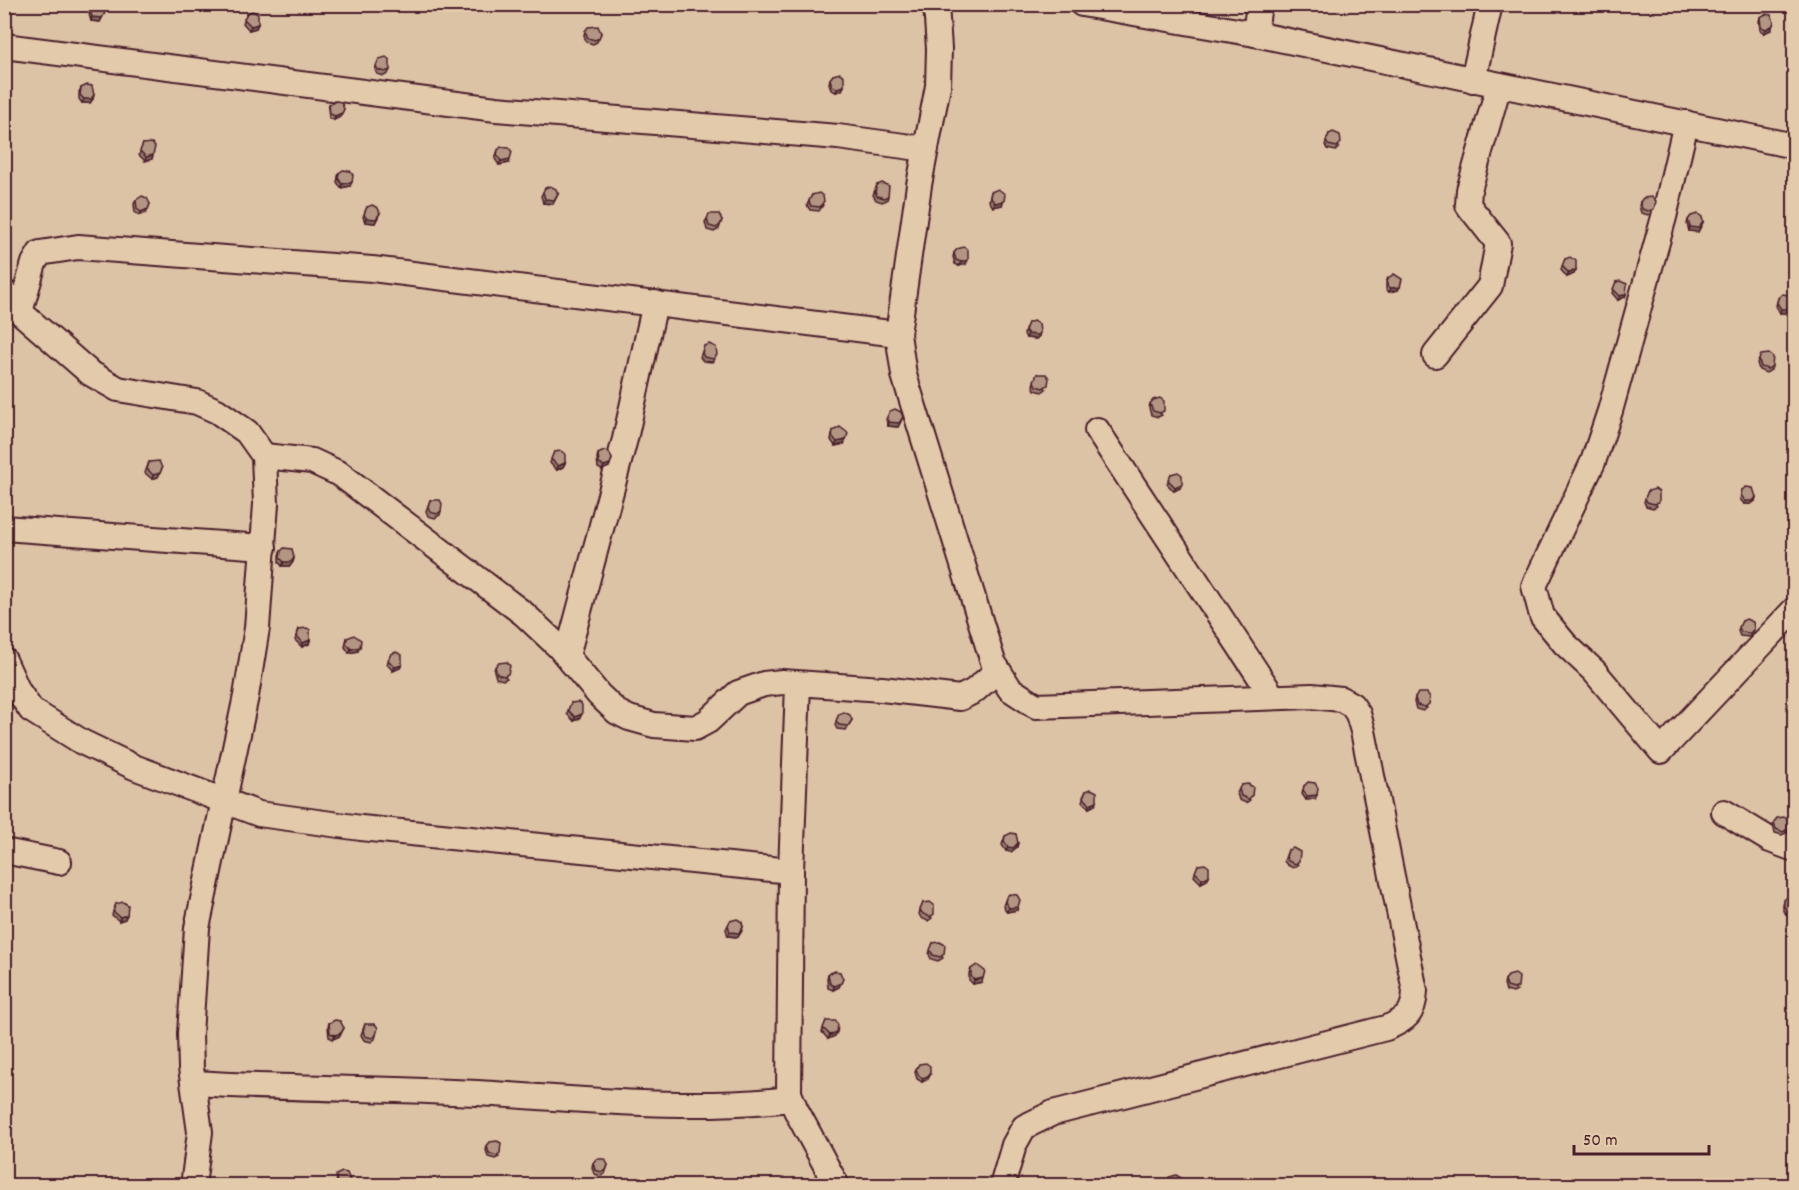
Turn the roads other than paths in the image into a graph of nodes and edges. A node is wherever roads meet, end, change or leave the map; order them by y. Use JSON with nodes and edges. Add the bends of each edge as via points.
{"nodes":[{"id":1,"x":936,"y":4,"type":"edge"},
{"id":2,"x":1082,"y":4,"type":"edge"},
{"id":3,"x":1258,"y":4,"type":"edge"},
{"id":4,"x":1490,"y":4,"type":"edge"},
{"id":5,"x":1255,"y":34,"type":"junction"},
{"id":6,"x":4,"y":46,"type":"edge"},
{"id":7,"x":1473,"y":80,"type":"junction"},
{"id":8,"x":1499,"y":85,"type":"junction"},
{"id":9,"x":1686,"y":123,"type":"junction"},
{"id":10,"x":1794,"y":146,"type":"edge"},
{"id":11,"x":926,"y":149,"type":"junction"},
{"id":12,"x":4,"y":292,"type":"edge"},
{"id":13,"x":655,"y":303,"type":"junction"},
{"id":14,"x":20,"y":312,"type":"junction"},
{"id":15,"x":898,"y":334,"type":"junction"},
{"id":16,"x":1436,"y":355,"type":"dead end"},
{"id":17,"x":1097,"y":430,"type":"dead end"},
{"id":18,"x":264,"y":456,"type":"junction"},
{"id":19,"x":4,"y":528,"type":"edge"},
{"id":20,"x":264,"y":547,"type":"junction"},
{"id":21,"x":1794,"y":610,"type":"edge"},
{"id":22,"x":567,"y":656,"type":"junction"},
{"id":23,"x":4,"y":660,"type":"edge"},
{"id":24,"x":998,"y":670,"type":"junction"},
{"id":25,"x":798,"y":684,"type":"junction"},
{"id":26,"x":1273,"y":697,"type":"junction"},
{"id":27,"x":225,"y":801,"type":"junction"},
{"id":28,"x":1724,"y":812,"type":"dead end"},
{"id":29,"x":1794,"y":849,"type":"edge"},
{"id":30,"x":4,"y":850,"type":"edge"},
{"id":31,"x":59,"y":862,"type":"dead end"},
{"id":32,"x":791,"y":871,"type":"junction"},
{"id":33,"x":194,"y":1083,"type":"junction"},
{"id":34,"x":791,"y":1100,"type":"junction"},
{"id":35,"x":194,"y":1185,"type":"edge"},
{"id":36,"x":837,"y":1185,"type":"edge"},
{"id":37,"x":1002,"y":1185,"type":"edge"}],
"edges":[{"from":1,"to":11,"type":"street","via":[[938,86]]},
{"from":2,"to":5,"type":"street"},
{"from":3,"to":5,"type":"street"},
{"from":4,"to":7,"type":"street"},
{"from":5,"to":7,"type":"street"},
{"from":6,"to":11,"type":"street","via":[[496,109],[838,137]]},
{"from":7,"to":8,"type":"street"},
{"from":8,"to":9,"type":"street"},
{"from":8,"to":16,"type":"street","via":[[1468,205],[1498,243],[1496,261],[1490,286]]},
{"from":9,"to":10,"type":"street"},
{"from":9,"to":21,"type":"street","via":[[1610,411],[1593,462],[1534,586],[1542,616],[1661,752]]},
{"from":11,"to":15,"type":"street"},
{"from":12,"to":14,"type":"street"},
{"from":13,"to":14,"type":"street","via":[[372,269],[78,247],[40,253]]},
{"from":13,"to":15,"type":"street"},
{"from":13,"to":22,"type":"street","via":[[622,450]]},
{"from":14,"to":18,"type":"street","via":[[90,373],[118,388],[197,402],[217,411],[247,432]]},
{"from":15,"to":24,"type":"street","via":[[904,375]]},
{"from":17,"to":26,"type":"street"},
{"from":18,"to":20,"type":"street"},
{"from":18,"to":22,"type":"street","via":[[312,461],[340,474],[524,614]]},
{"from":19,"to":20,"type":"street"},
{"from":20,"to":27,"type":"street","via":[[257,628]]},
{"from":22,"to":25,"type":"street","via":[[617,712],[672,727],[700,726],[733,696],[750,688],[773,683]]},
{"from":23,"to":27,"type":"street","via":[[25,703],[44,719],[134,767]]},
{"from":24,"to":25,"type":"street","via":[[975,691],[960,698]]},
{"from":24,"to":26,"type":"street","via":[[1010,689],[1036,706]]},
{"from":25,"to":32,"type":"street"},
{"from":26,"to":37,"type":"street","via":[[1341,699],[1358,714],[1414,976],[1412,1011],[1401,1022],[1386,1028],[1053,1113],[1024,1127]]},
{"from":27,"to":32,"type":"street","via":[[259,814],[361,828]]},
{"from":27,"to":33,"type":"street","via":[[198,928],[190,1034]]},
{"from":28,"to":29,"type":"street","via":[[1770,840]]},
{"from":30,"to":31,"type":"street"},
{"from":32,"to":34,"type":"street"},
{"from":33,"to":34,"type":"street","via":[[304,1090],[390,1089],[683,1106]]},
{"from":33,"to":35,"type":"street","via":[[200,1132]]},
{"from":34,"to":36,"type":"street"}]}
